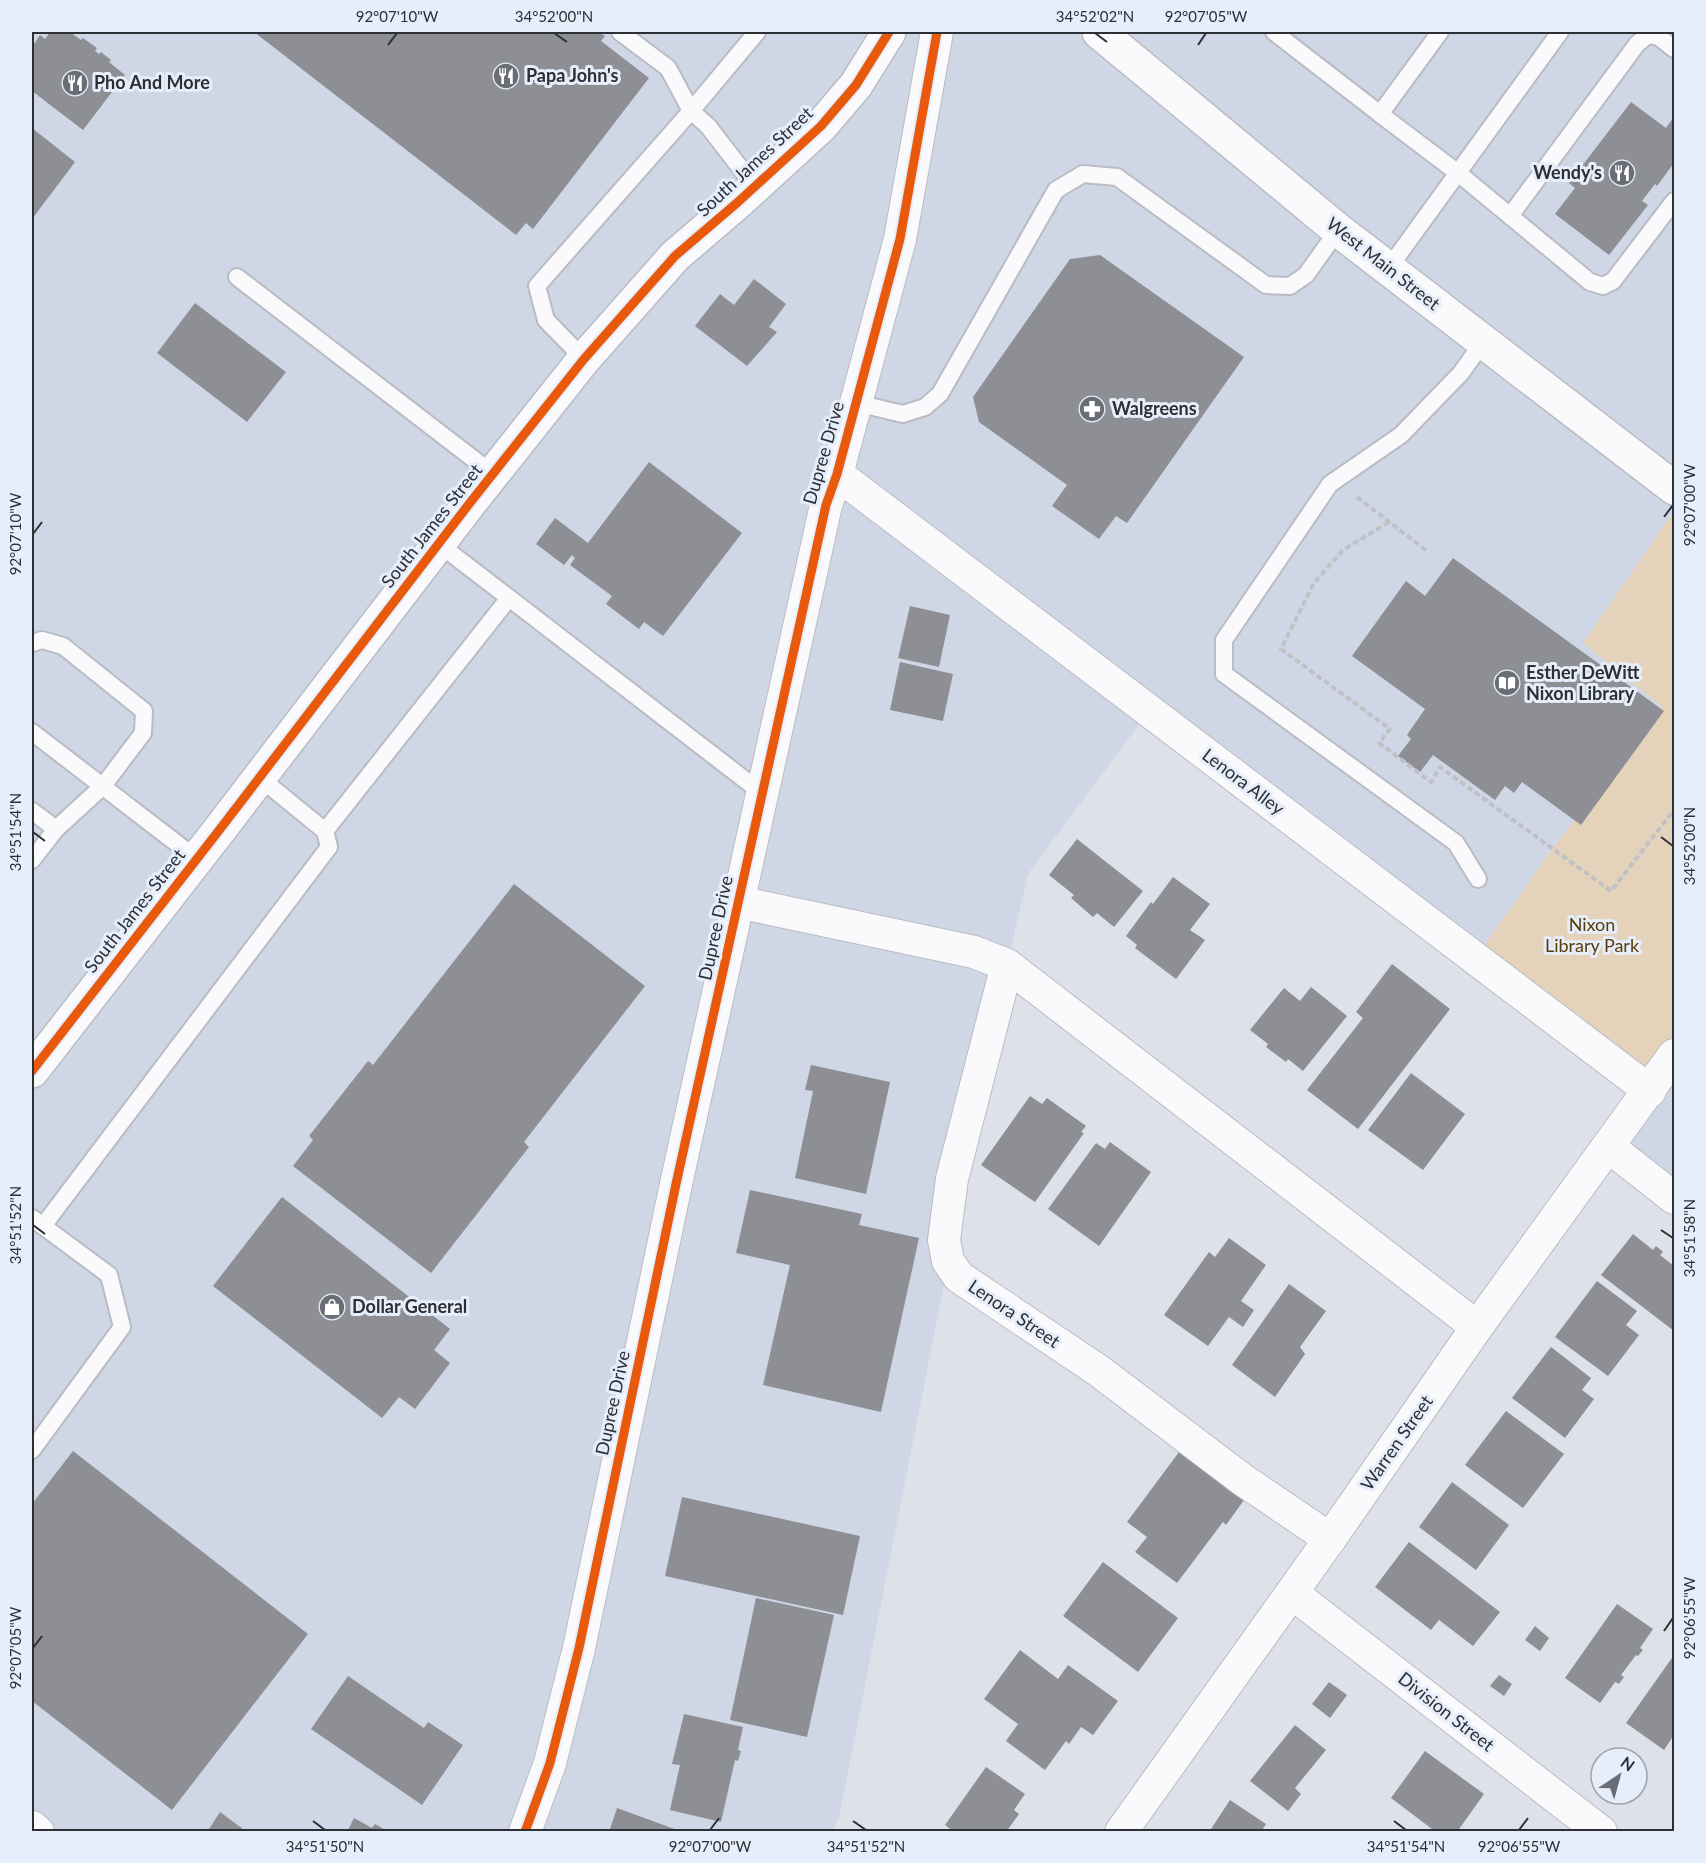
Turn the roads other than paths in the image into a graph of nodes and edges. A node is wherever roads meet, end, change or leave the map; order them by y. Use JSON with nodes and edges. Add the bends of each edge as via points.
{"nodes":[{"id":1,"x":620,"y":32,"type":"edge"},
{"id":2,"x":757,"y":32,"type":"edge"},
{"id":3,"x":889,"y":32,"type":"edge"},
{"id":4,"x":937,"y":32,"type":"edge"},
{"id":5,"x":1274,"y":32,"type":"edge"},
{"id":6,"x":1440,"y":32,"type":"edge"},
{"id":7,"x":1560,"y":32,"type":"edge"},
{"id":8,"x":1113,"y":36,"type":"edge"},
{"id":9,"x":1674,"y":49,"type":"edge"},
{"id":10,"x":691,"y":111,"type":"junction"},
{"id":11,"x":1380,"y":114,"type":"junction"},
{"id":12,"x":1458,"y":173,"type":"junction"},
{"id":13,"x":755,"y":187,"type":"junction"},
{"id":14,"x":1674,"y":201,"type":"edge"},
{"id":15,"x":1510,"y":216,"type":"junction"},
{"id":16,"x":1338,"y":230,"type":"junction"},
{"id":17,"x":1388,"y":269,"type":"junction"},
{"id":18,"x":237,"y":277,"type":"dead end"},
{"id":19,"x":1483,"y":342,"type":"junction"},
{"id":20,"x":584,"y":358,"type":"junction"},
{"id":21,"x":856,"y":403,"type":"junction"},
{"id":22,"x":493,"y":474,"type":"junction"},
{"id":23,"x":837,"y":474,"type":"junction"},
{"id":24,"x":1674,"y":488,"type":"edge"},
{"id":25,"x":439,"y":544,"type":"junction"},
{"id":26,"x":509,"y":598,"type":"junction"},
{"id":27,"x":32,"y":643,"type":"edge"},
{"id":28,"x":32,"y":732,"type":"edge"},
{"id":29,"x":260,"y":778,"type":"junction"},
{"id":30,"x":103,"y":786,"type":"junction"},
{"id":31,"x":762,"y":793,"type":"junction"},
{"id":32,"x":32,"y":811,"type":"edge"},
{"id":33,"x":56,"y":829,"type":"junction"},
{"id":34,"x":325,"y":831,"type":"junction"},
{"id":35,"x":197,"y":859,"type":"junction"},
{"id":36,"x":32,"y":860,"type":"edge"},
{"id":37,"x":1479,"y":879,"type":"dead end"},
{"id":38,"x":738,"y":902,"type":"junction"},
{"id":39,"x":1007,"y":965,"type":"junction"},
{"id":40,"x":1674,"y":1055,"type":"edge"},
{"id":41,"x":32,"y":1071,"type":"edge"},
{"id":42,"x":1650,"y":1091,"type":"junction"},
{"id":43,"x":1609,"y":1147,"type":"junction"},
{"id":44,"x":1674,"y":1198,"type":"edge"},
{"id":45,"x":37,"y":1222,"type":"edge"},
{"id":46,"x":1478,"y":1327,"type":"junction"},
{"id":47,"x":32,"y":1450,"type":"edge"},
{"id":48,"x":1330,"y":1539,"type":"junction"},
{"id":49,"x":1292,"y":1593,"type":"junction"},
{"id":50,"x":32,"y":1827,"type":"edge"},
{"id":51,"x":38,"y":1832,"type":"edge"},
{"id":52,"x":525,"y":1832,"type":"edge"},
{"id":53,"x":1121,"y":1832,"type":"edge"},
{"id":54,"x":1601,"y":1832,"type":"edge"}],
"edges":[{"from":1,"to":10,"type":"lane","via":[[668,68]]},
{"from":2,"to":10,"type":"lane"},
{"from":3,"to":13,"type":"street","name":"South James Street","via":[[856,85],[821,126]]},
{"from":4,"to":21,"type":"street","name":"Dupree Drive","via":[[900,239]]},
{"from":5,"to":11,"type":"lane"},
{"from":6,"to":11,"type":"lane"},
{"from":7,"to":12,"type":"lane"},
{"from":8,"to":16,"type":"street","name":"West Main Street"},
{"from":9,"to":15,"type":"lane","via":[[1659,37],[1648,35],[1637,44]]},
{"from":10,"to":13,"type":"lane","via":[[708,126]]},
{"from":10,"to":20,"type":"lane","via":[[537,286],[546,320]]},
{"from":11,"to":12,"type":"lane"},
{"from":12,"to":15,"type":"lane"},
{"from":12,"to":17,"type":"lane"},
{"from":13,"to":20,"type":"street","name":"South James Street","via":[[675,256]]},
{"from":14,"to":15,"type":"lane","via":[[1621,272],[1603,286],[1590,282]]},
{"from":16,"to":17,"type":"street","name":"West Main Street"},
{"from":16,"to":21,"type":"lane","via":[[1306,275],[1290,286],[1266,285],[1118,177],[1083,174],[1056,190],[940,393],[925,407],[903,414]]},
{"from":17,"to":19,"type":"street","name":"West Main Street"},
{"from":18,"to":22,"type":"lane"},
{"from":19,"to":24,"type":"street","name":"West Main Street"},
{"from":19,"to":37,"type":"lane","via":[[1461,373],[1401,435],[1330,484],[1224,640],[1224,674],[1456,843]]},
{"from":20,"to":22,"type":"street","name":"South James Street"},
{"from":21,"to":23,"type":"street","name":"Dupree Drive"},
{"from":22,"to":25,"type":"street","name":"South James Street"},
{"from":23,"to":31,"type":"street","name":"Dupree Drive","via":[[826,505]]},
{"from":23,"to":42,"type":"street","name":"Lenora Alley"},
{"from":25,"to":26,"type":"lane"},
{"from":25,"to":29,"type":"street","name":"South James Street"},
{"from":26,"to":31,"type":"lane"},
{"from":26,"to":34,"type":"lane"},
{"from":27,"to":30,"type":"lane","via":[[42,640],[63,646],[144,711],[143,733]]},
{"from":28,"to":30,"type":"lane"},
{"from":29,"to":34,"type":"lane"},
{"from":29,"to":35,"type":"street","name":"South James Street"},
{"from":30,"to":33,"type":"lane"},
{"from":30,"to":35,"type":"lane"},
{"from":31,"to":38,"type":"street","name":"Dupree Drive"},
{"from":32,"to":33,"type":"lane"},
{"from":33,"to":36,"type":"lane"},
{"from":34,"to":45,"type":"lane","via":[[329,847]]},
{"from":35,"to":41,"type":"street","name":"South James Street"},
{"from":38,"to":39,"type":"street","via":[[974,952]]},
{"from":38,"to":52,"type":"street","name":"Dupree Drive","via":[[579,1648],[550,1763]]},
{"from":39,"to":46,"type":"street"},
{"from":39,"to":48,"type":"street","name":"Lenora Street","via":[[952,1179],[944,1240],[948,1261],[959,1276],[1099,1371],[1243,1480]]},
{"from":40,"to":42,"type":"street","name":"Warren Street"},
{"from":42,"to":43,"type":"street","name":"Warren Street"},
{"from":43,"to":44,"type":"street"},
{"from":43,"to":46,"type":"street","name":"Warren Street"},
{"from":45,"to":47,"type":"lane","via":[[109,1275],[122,1327]]},
{"from":46,"to":48,"type":"street","name":"Warren Street"},
{"from":48,"to":49,"type":"street","name":"Warren Street"},
{"from":49,"to":53,"type":"street","name":"Warren Street"},
{"from":49,"to":54,"type":"street","name":"Division Street"},
{"from":50,"to":51,"type":"street"}]}
